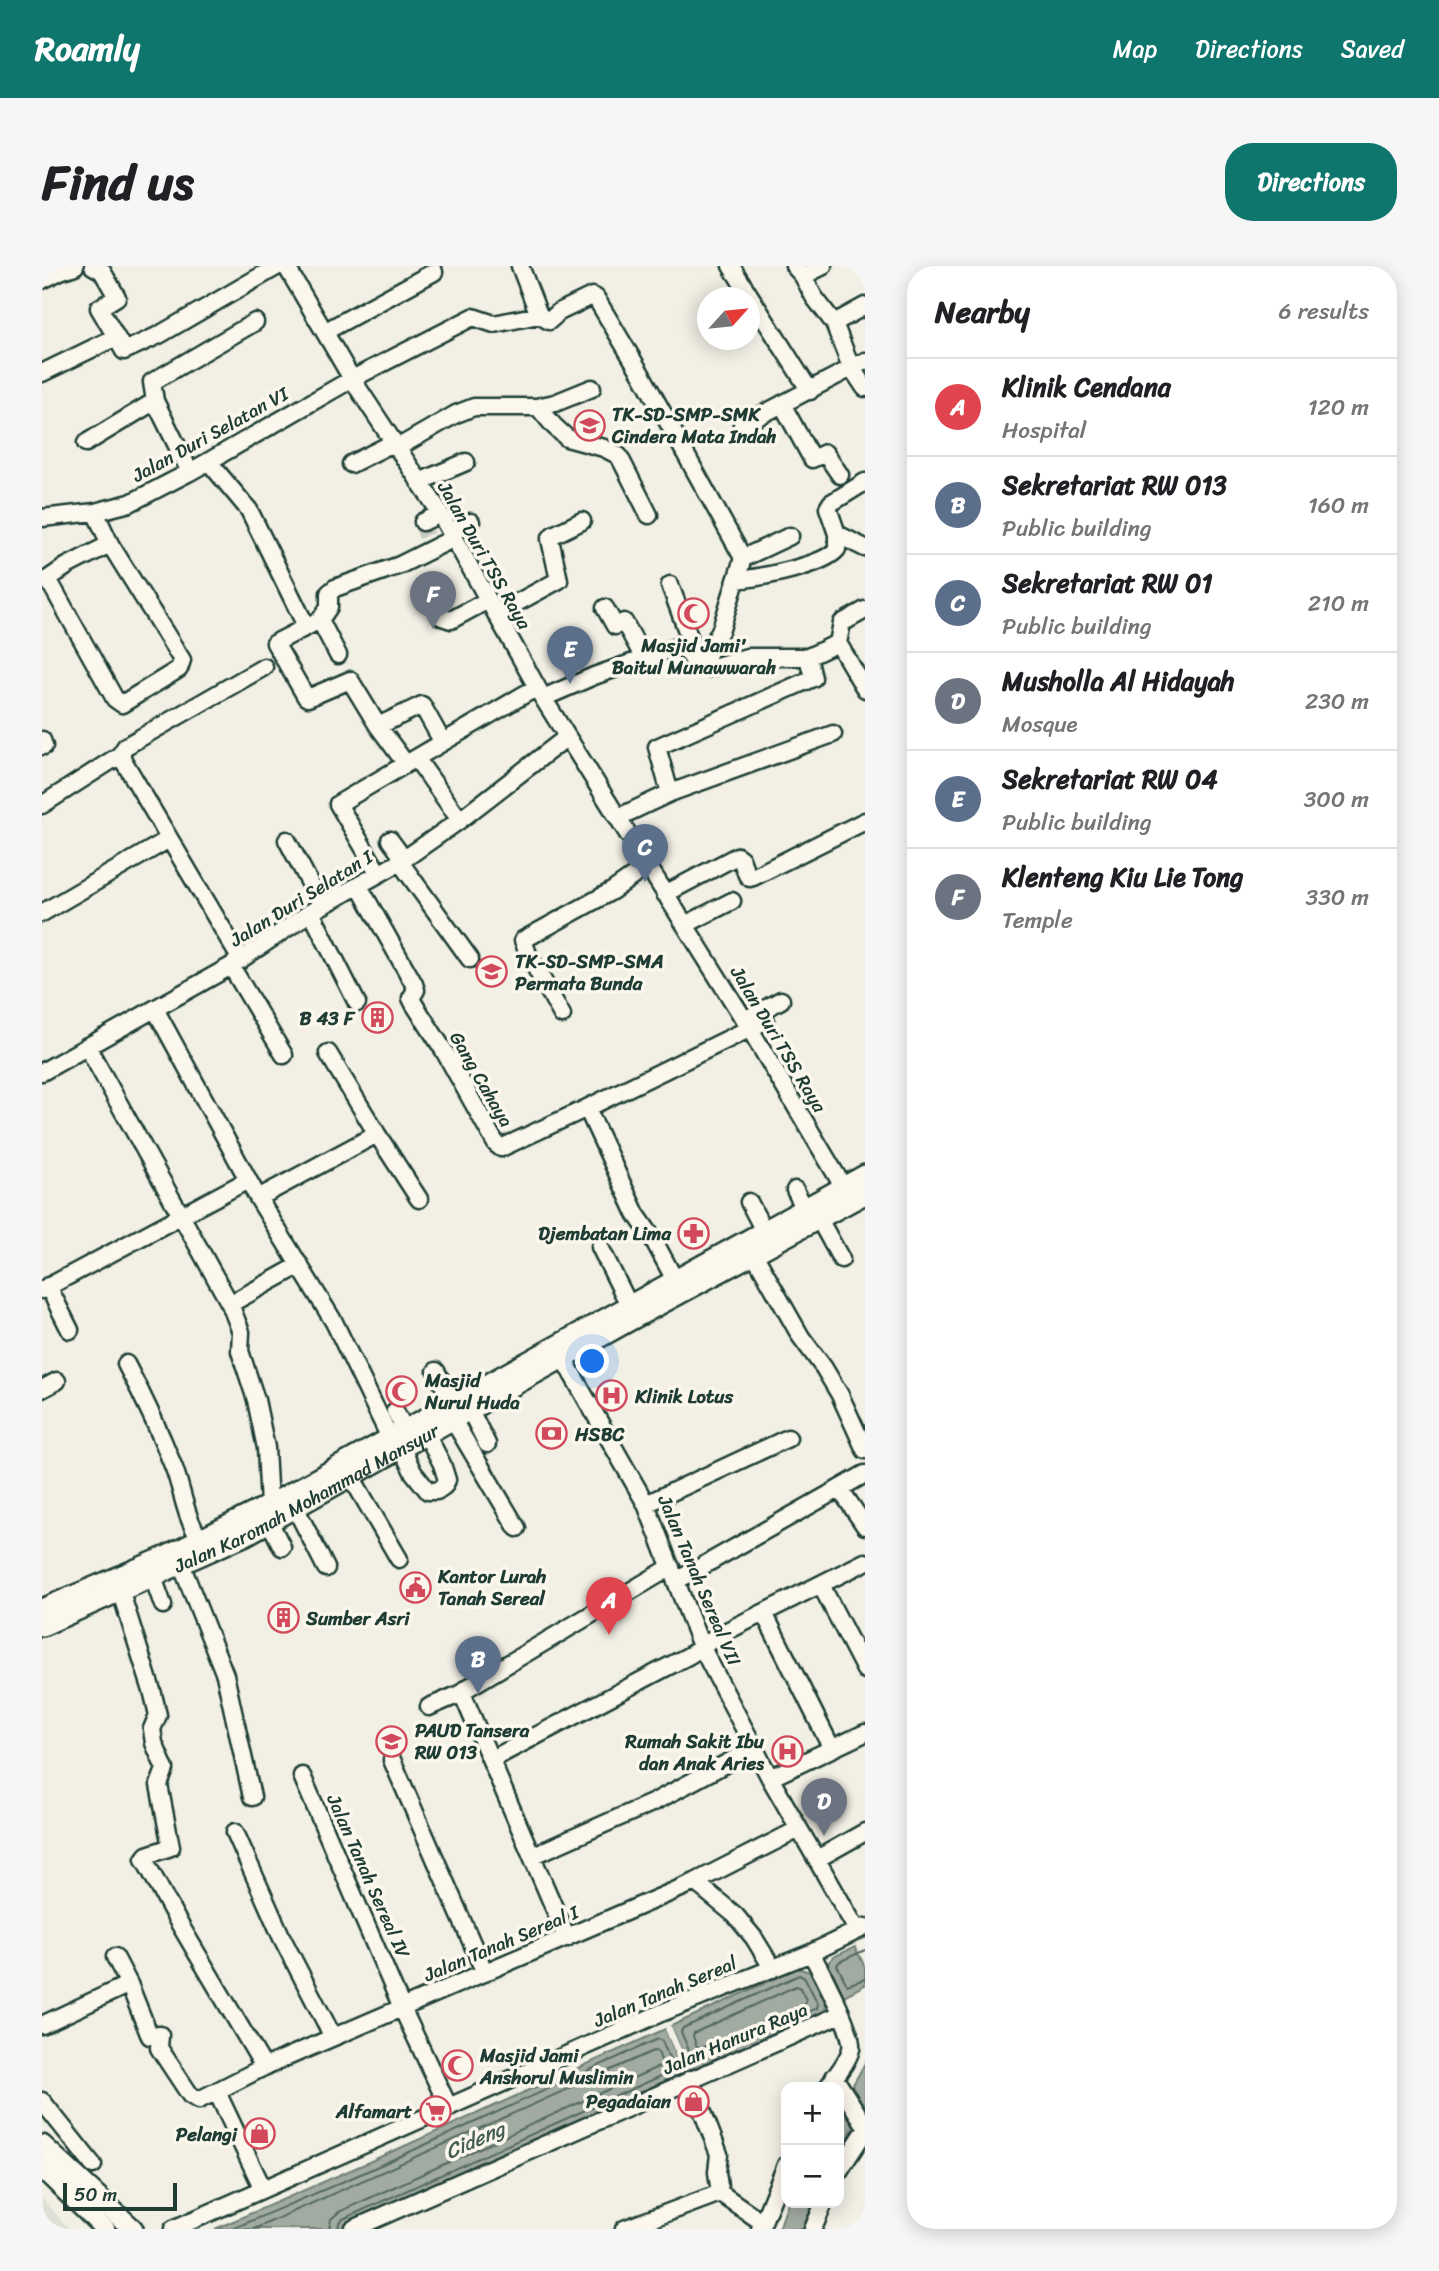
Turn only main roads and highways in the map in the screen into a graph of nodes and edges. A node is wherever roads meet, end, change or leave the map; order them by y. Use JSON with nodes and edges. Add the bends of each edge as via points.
{"nodes":[{"id":1,"x":865,"y":1175,"type":"edge"},
{"id":2,"x":853,"y":1194,"type":"edge"},
{"id":3,"x":812,"y":1214,"type":"junction"},
{"id":4,"x":559,"y":1352,"type":"junction"},
{"id":5,"x":459,"y":1412,"type":"junction"},
{"id":6,"x":399,"y":1439,"type":"junction"},
{"id":7,"x":348,"y":1471,"type":"junction"},
{"id":8,"x":270,"y":1514,"type":"junction"},
{"id":9,"x":57,"y":1608,"type":"edge"},
{"id":10,"x":42,"y":1626,"type":"edge"},
{"id":11,"x":42,"y":2145,"type":"edge"},
{"id":12,"x":42,"y":2168,"type":"edge"},
{"id":13,"x":105,"y":2229,"type":"edge"},
{"id":14,"x":132,"y":2229,"type":"edge"}],
"edges":[{"from":1,"to":2,"type":"main road"},
{"from":2,"to":3,"type":"main road"},
{"from":3,"to":4,"type":"main road","via":[[754,1254]]},
{"from":3,"to":4,"type":"main road","via":[[764,1231],[629,1306]]},
{"from":4,"to":5,"type":"main road","name":"Jalan Karomah Mohammad Mansyur"},
{"from":5,"to":6,"type":"main road","name":"Jalan Karomah Mohammad Mansyur"},
{"from":5,"to":6,"type":"main road","name":"Jalan Karomah Mohammad Mansyur","via":[[427,1435]]},
{"from":6,"to":7,"type":"main road","name":"Jalan Karomah Mohammad Mansyur"},
{"from":7,"to":8,"type":"main road","name":"Jalan Karomah Mohammad Mansyur"},
{"from":7,"to":8,"type":"main road","name":"Jalan Karomah Mohammad Mansyur","via":[[296,1509]]},
{"from":8,"to":9,"type":"main road","name":"Jalan Karomah Mohammad Mansyur","via":[[200,1539]]},
{"from":8,"to":9,"type":"main road","name":"Jalan Karomah Mohammad Mansyur","via":[[121,1593]]},
{"from":9,"to":10,"type":"main road","name":"Jalan Karomah Mohammad Mansyur"},
{"from":11,"to":14,"type":"main road"},
{"from":12,"to":13,"type":"main road"}]}
